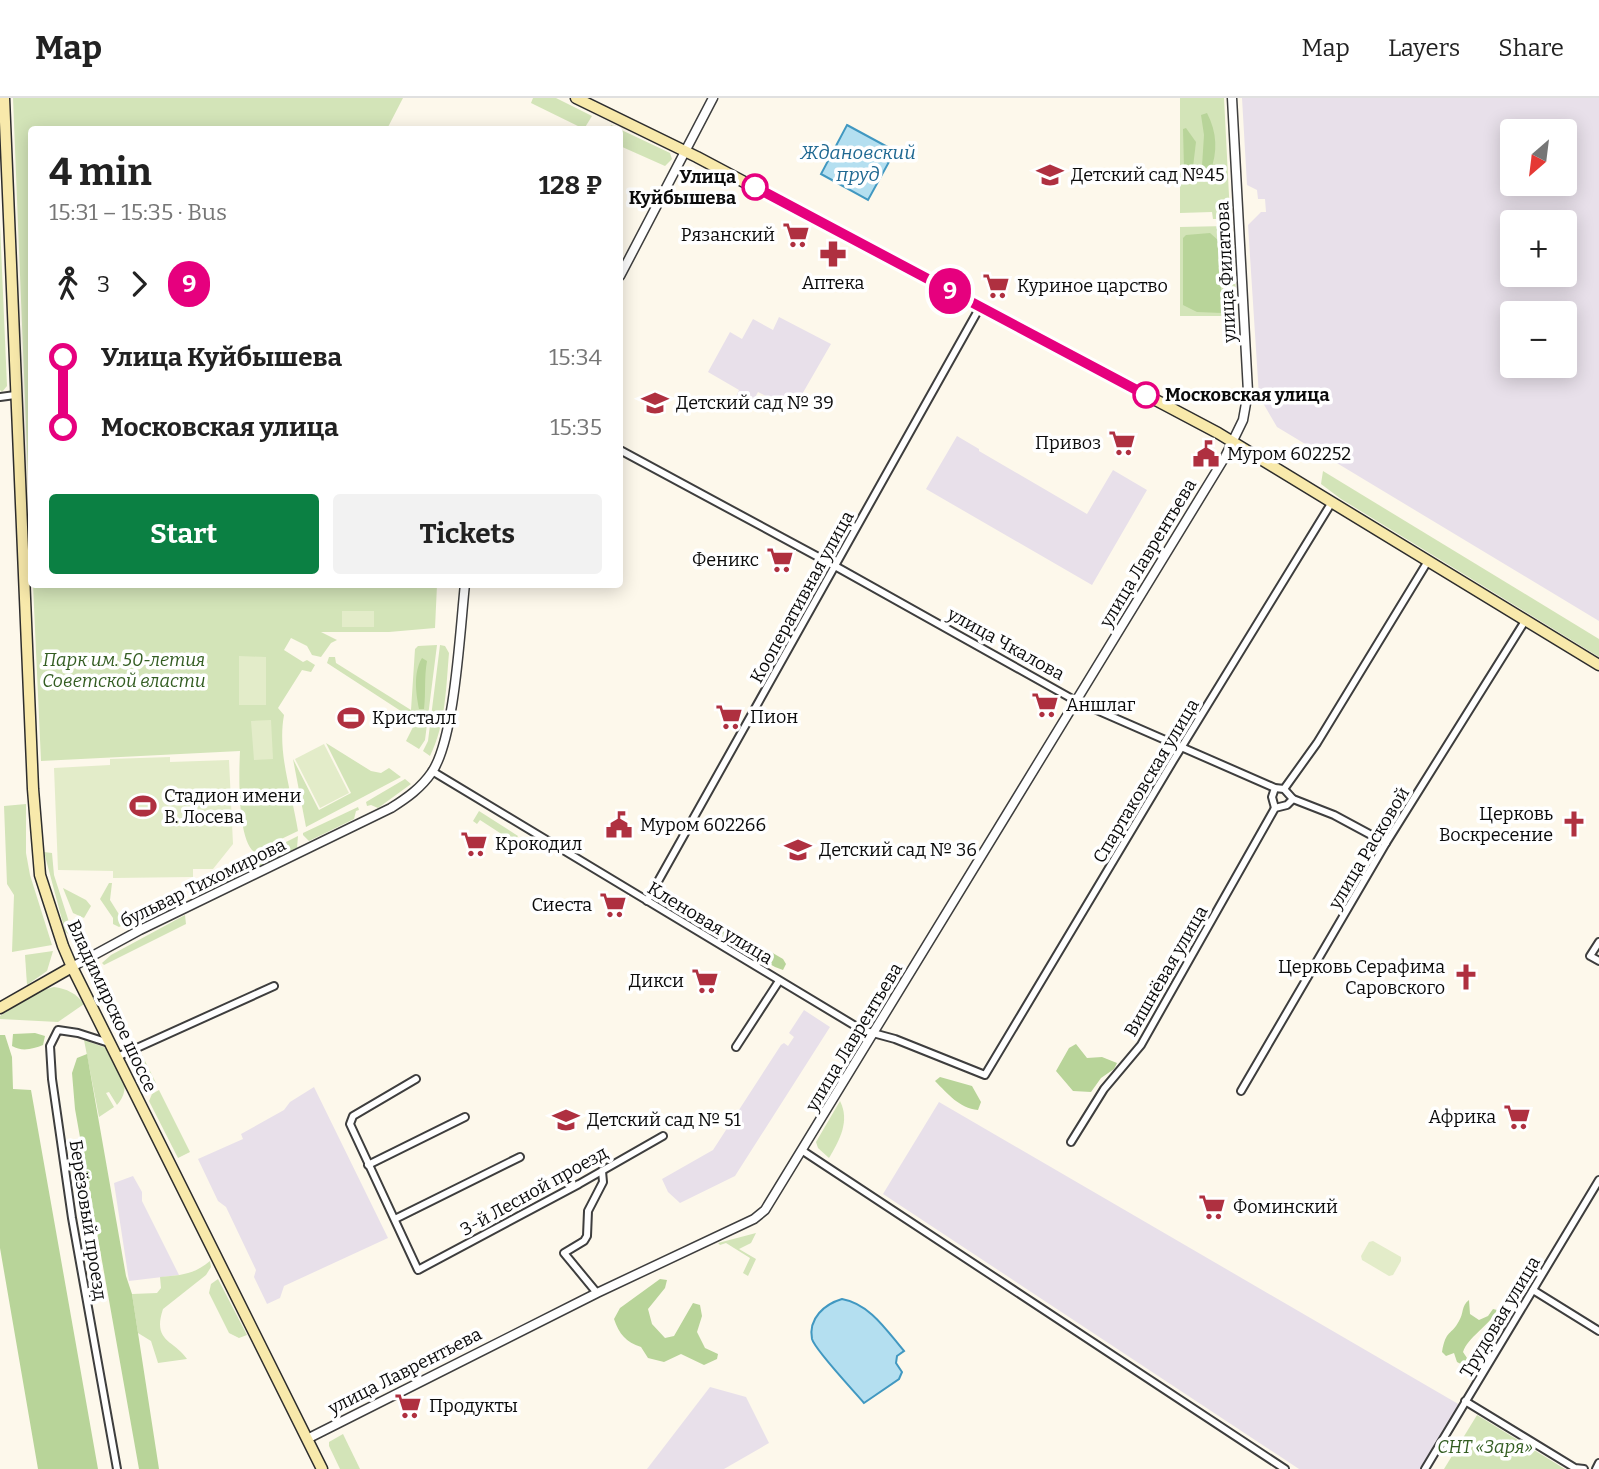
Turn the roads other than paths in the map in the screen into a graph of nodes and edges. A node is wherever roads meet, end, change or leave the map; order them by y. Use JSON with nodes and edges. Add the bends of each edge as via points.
{"nodes":[{"id":1,"x":4,"y":98,"type":"edge"},
{"id":2,"x":576,"y":98,"type":"edge"},
{"id":3,"x":713,"y":98,"type":"edge"},
{"id":4,"x":1232,"y":98,"type":"edge"},
{"id":5,"x":685,"y":151,"type":"junction"},
{"id":6,"x":623,"y":270,"type":"edge"},
{"id":7,"x":980,"y":307,"type":"junction"},
{"id":8,"x":15,"y":395,"type":"junction"},
{"id":9,"x":0,"y":397,"type":"edge"},
{"id":10,"x":1234,"y":442,"type":"junction"},
{"id":11,"x":623,"y":452,"type":"edge"},
{"id":12,"x":1332,"y":502,"type":"junction"},
{"id":13,"x":1428,"y":561,"type":"junction"},
{"id":14,"x":835,"y":566,"type":"junction"},
{"id":15,"x":465,"y":588,"type":"edge"},
{"id":16,"x":1525,"y":621,"type":"junction"},
{"id":17,"x":1599,"y":665,"type":"edge"},
{"id":18,"x":1076,"y":701,"type":"junction"},
{"id":19,"x":1182,"y":748,"type":"junction"},
{"id":20,"x":432,"y":771,"type":"junction"},
{"id":21,"x":1275,"y":788,"type":"junction"},
{"id":22,"x":1284,"y":789,"type":"junction"},
{"id":23,"x":1293,"y":799,"type":"junction"},
{"id":24,"x":1275,"y":808,"type":"junction"},
{"id":25,"x":1386,"y":843,"type":"junction"},
{"id":26,"x":647,"y":901,"type":"junction"},
{"id":27,"x":1599,"y":942,"type":"edge"},
{"id":28,"x":1599,"y":961,"type":"edge"},
{"id":29,"x":72,"y":967,"type":"junction"},
{"id":30,"x":779,"y":981,"type":"junction"},
{"id":31,"x":274,"y":986,"type":"dead end"},
{"id":32,"x":0,"y":1008,"type":"edge"},
{"id":33,"x":874,"y":1034,"type":"junction"},
{"id":34,"x":111,"y":1044,"type":"junction"},
{"id":35,"x":736,"y":1047,"type":"dead end"},
{"id":36,"x":117,"y":1057,"type":"junction"},
{"id":37,"x":985,"y":1075,"type":"joint"},
{"id":38,"x":416,"y":1079,"type":"dead end"},
{"id":39,"x":1241,"y":1091,"type":"dead end"},
{"id":40,"x":465,"y":1116,"type":"dead end"},
{"id":41,"x":663,"y":1136,"type":"dead end"},
{"id":42,"x":1071,"y":1142,"type":"dead end"},
{"id":43,"x":803,"y":1151,"type":"junction"},
{"id":44,"x":520,"y":1157,"type":"dead end"},
{"id":45,"x":368,"y":1165,"type":"junction"},
{"id":46,"x":602,"y":1171,"type":"junction"},
{"id":47,"x":1599,"y":1180,"type":"edge"},
{"id":48,"x":395,"y":1219,"type":"junction"},
{"id":49,"x":1532,"y":1290,"type":"junction"},
{"id":50,"x":597,"y":1293,"type":"junction"},
{"id":51,"x":1599,"y":1331,"type":"edge"},
{"id":52,"x":1465,"y":1401,"type":"junction"},
{"id":53,"x":307,"y":1439,"type":"junction"},
{"id":54,"x":1599,"y":1464,"type":"edge"},
{"id":55,"x":117,"y":1469,"type":"edge"},
{"id":56,"x":322,"y":1469,"type":"edge"},
{"id":57,"x":1285,"y":1469,"type":"edge"},
{"id":58,"x":1425,"y":1469,"type":"edge"},
{"id":59,"x":1584,"y":1469,"type":"edge"},
{"id":60,"x":1596,"y":1469,"type":"edge"}],
"edges":[{"from":1,"to":8,"type":"main road","name":"Владимирское шоссе"},
{"from":2,"to":5,"type":"main road"},
{"from":3,"to":5,"type":"street"},
{"from":4,"to":10,"type":"street","name":"улица Филатова","via":[[1248,392]]},
{"from":5,"to":6,"type":"street"},
{"from":5,"to":7,"type":"main road"},
{"from":7,"to":10,"type":"main road"},
{"from":7,"to":14,"type":"street","name":"Кооперативная улица"},
{"from":8,"to":9,"type":"street"},
{"from":8,"to":29,"type":"main road","name":"Владимирское шоссе","via":[[36,853]]},
{"from":10,"to":12,"type":"main road"},
{"from":10,"to":18,"type":"street","name":"улица Лаврентьева"},
{"from":11,"to":14,"type":"street","name":"улица Чкалова"},
{"from":12,"to":13,"type":"main road"},
{"from":12,"to":19,"type":"street","name":"Спартаковская улица"},
{"from":13,"to":16,"type":"main road"},
{"from":13,"to":22,"type":"street"},
{"from":14,"to":18,"type":"street","name":"улица Чкалова"},
{"from":14,"to":26,"type":"street","name":"Кооперативная улица"},
{"from":15,"to":20,"type":"street","name":"бульвар Тихомирова","via":[[451,706]]},
{"from":16,"to":17,"type":"main road"},
{"from":16,"to":25,"type":"street","name":"улица Расковой"},
{"from":18,"to":19,"type":"street","name":"улица Чкалова"},
{"from":18,"to":33,"type":"street","name":"улица Лаврентьева"},
{"from":19,"to":21,"type":"street","name":"улица Чкалова"},
{"from":19,"to":37,"type":"street","name":"Спартаковская улица"},
{"from":20,"to":26,"type":"street","name":"Кленовая улица"},
{"from":20,"to":29,"type":"street","name":"бульвар Тихомирова","via":[[412,794],[391,808]]},
{"from":21,"to":22,"type":"street","name":"улица Чкалова"},
{"from":21,"to":24,"type":"street","name":"Вишнёвая улица"},
{"from":22,"to":23,"type":"street"},
{"from":23,"to":24,"type":"street"},
{"from":23,"to":25,"type":"street"},
{"from":24,"to":42,"type":"street","name":"Вишнёвая улица","via":[[1141,1045],[1104,1089]]},
{"from":25,"to":39,"type":"street","name":"улица Расковой"},
{"from":26,"to":30,"type":"street","name":"Кленовая улица"},
{"from":27,"to":28,"type":"street","via":[[1590,956]]},
{"from":29,"to":32,"type":"main road"},
{"from":29,"to":34,"type":"main road","name":"Владимирское шоссе"},
{"from":30,"to":33,"type":"street","name":"Кленовая улица"},
{"from":30,"to":35,"type":"street"},
{"from":31,"to":36,"type":"street"},
{"from":33,"to":37,"type":"street","name":"Кленовая улица"},
{"from":33,"to":43,"type":"street","name":"улица Лаврентьева"},
{"from":34,"to":36,"type":"main road","name":"Владимирское шоссе"},
{"from":34,"to":55,"type":"street","name":"Берёзовый проезд","via":[[58,1030],[50,1046],[72,1218]]},
{"from":36,"to":53,"type":"main road","name":"Владимирское шоссе"},
{"from":38,"to":45,"type":"street","via":[[354,1116],[350,1124]]},
{"from":40,"to":45,"type":"street"},
{"from":41,"to":46,"type":"street","name":"3-й Лесной проезд"},
{"from":43,"to":50,"type":"street","name":"улица Лаврентьева","via":[[765,1210],[754,1219]]},
{"from":43,"to":57,"type":"street"},
{"from":44,"to":48,"type":"street"},
{"from":45,"to":48,"type":"street"},
{"from":46,"to":48,"type":"street","name":"3-й Лесной проезд","via":[[418,1270]]},
{"from":46,"to":50,"type":"street","via":[[603,1182],[588,1211],[587,1236],[564,1253]]},
{"from":47,"to":49,"type":"street","name":"Трудовая улица"},
{"from":49,"to":51,"type":"street"},
{"from":49,"to":52,"type":"street","name":"Трудовая улица"},
{"from":50,"to":53,"type":"street","name":"улица Лаврентьева"},
{"from":52,"to":58,"type":"street","name":"Трудовая улица"},
{"from":52,"to":59,"type":"street","via":[[1575,1468]]},
{"from":53,"to":56,"type":"main road","name":"Владимирское шоссе"},
{"from":54,"to":60,"type":"street"}]}
